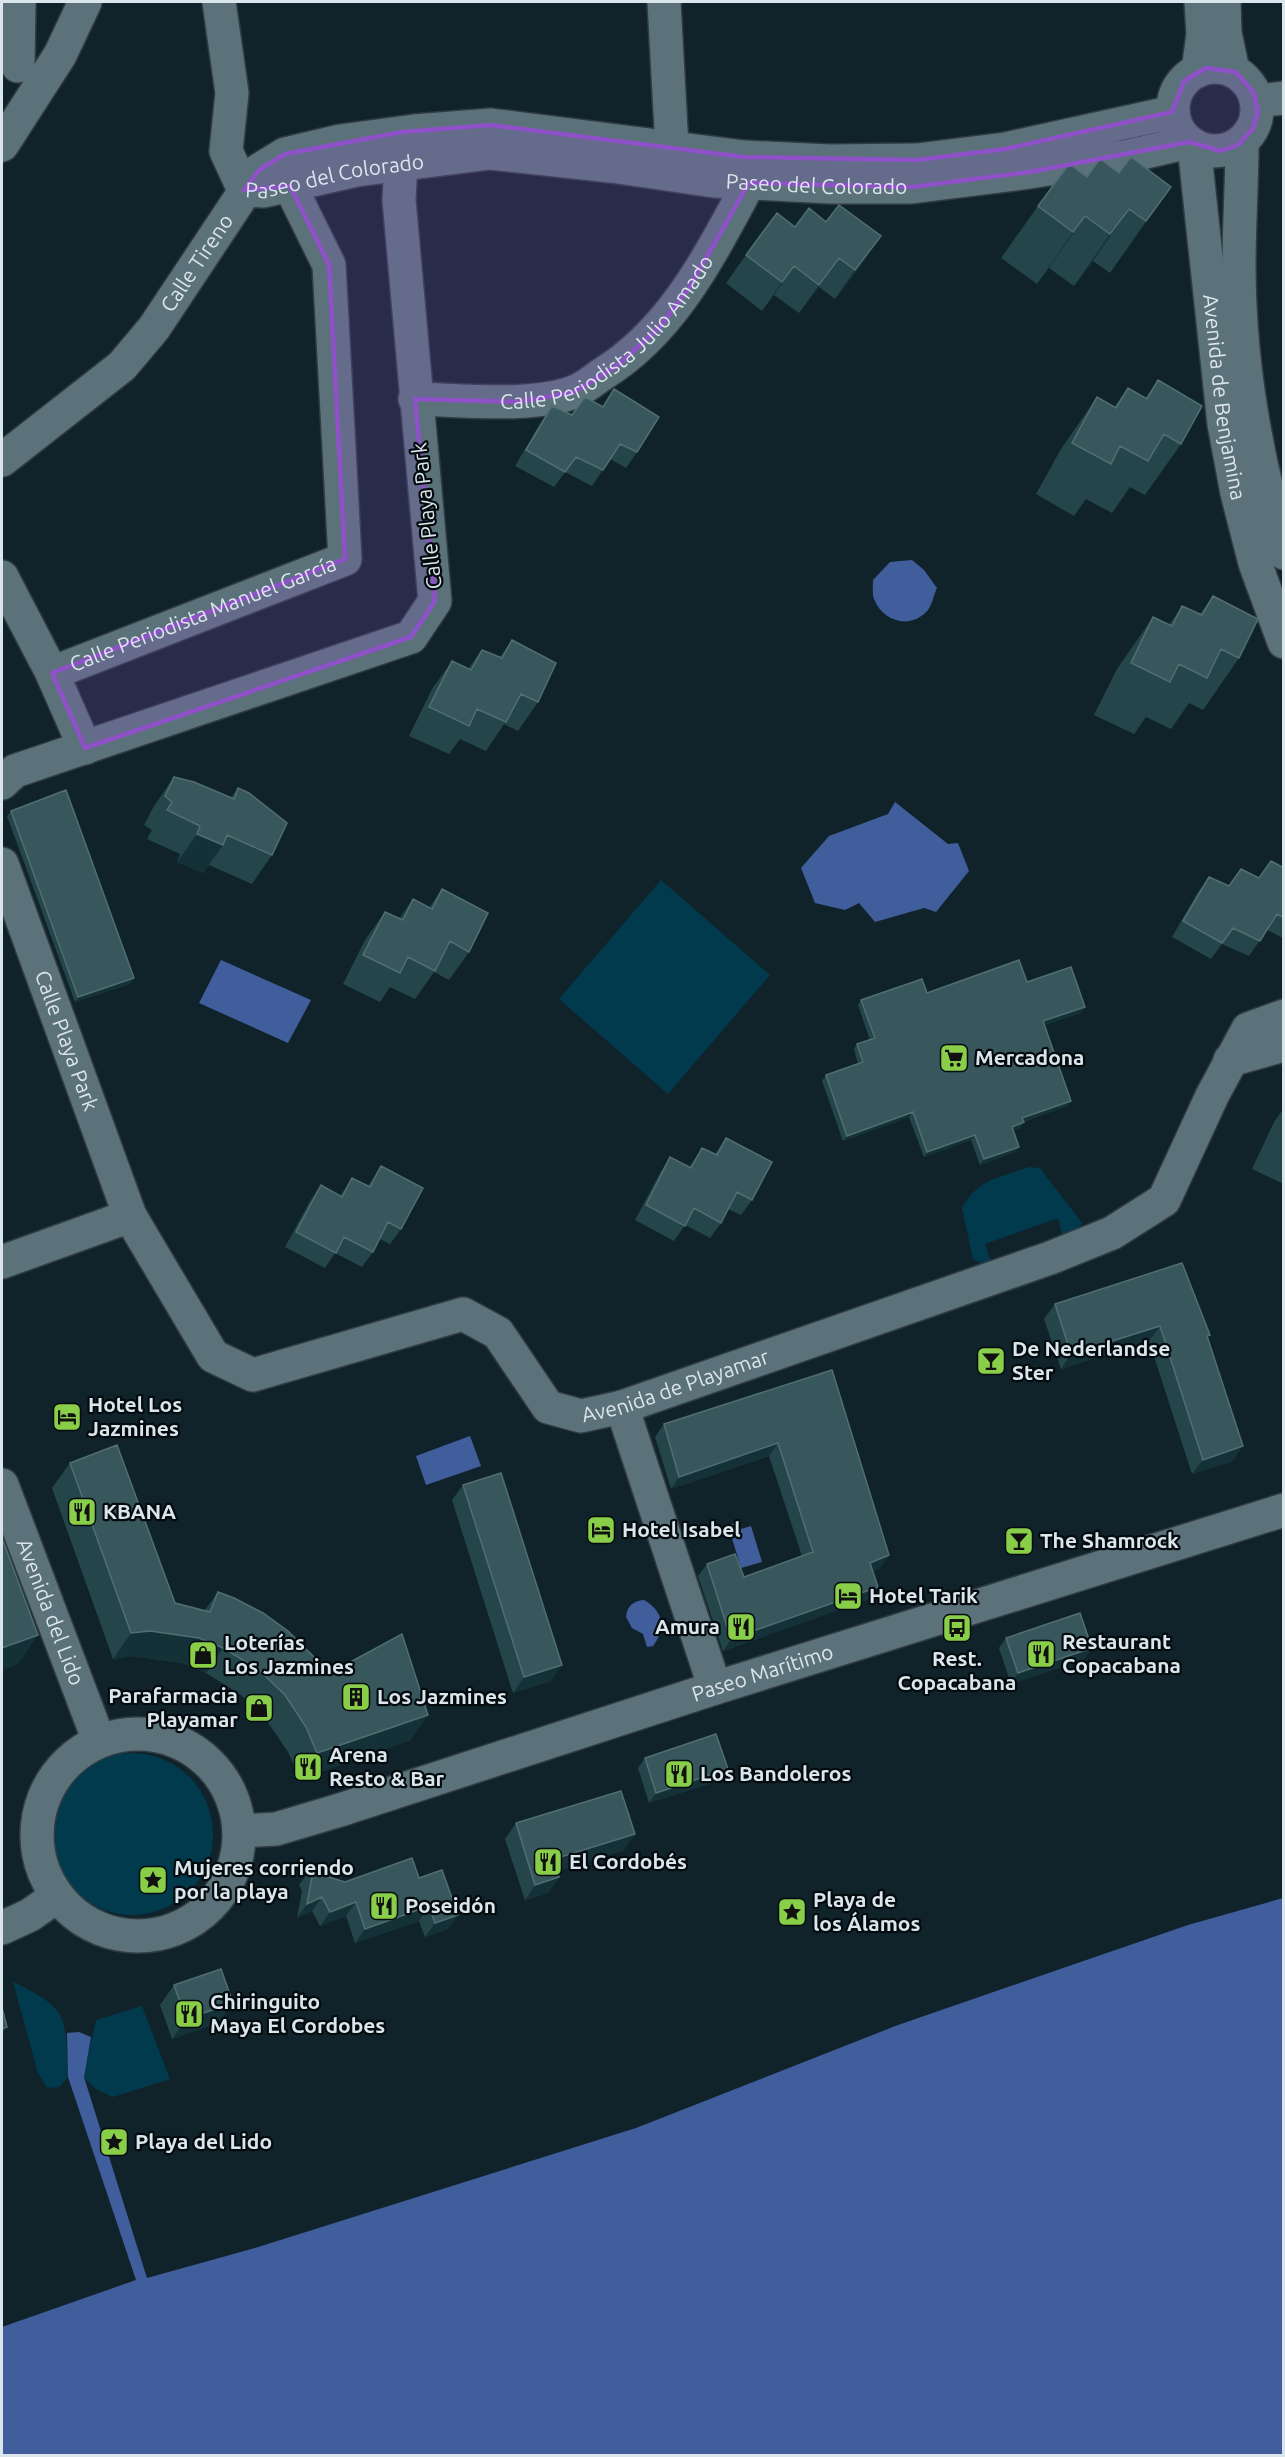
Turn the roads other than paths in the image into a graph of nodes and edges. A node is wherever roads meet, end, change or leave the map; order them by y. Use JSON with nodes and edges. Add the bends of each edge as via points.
{"nodes":[{"id":1,"x":19,"y":2,"type":"edge"},
{"id":2,"x":86,"y":2,"type":"edge"},
{"id":3,"x":219,"y":2,"type":"edge"},
{"id":4,"x":664,"y":2,"type":"edge"},
{"id":5,"x":1201,"y":2,"type":"edge"},
{"id":6,"x":1224,"y":2,"type":"edge"},
{"id":7,"x":60,"y":54,"type":"junction"},
{"id":8,"x":1198,"y":71,"type":"junction"},
{"id":9,"x":1233,"y":71,"type":"junction"},
{"id":10,"x":10,"y":72,"type":"edge"},
{"id":11,"x":1270,"y":99,"type":"edge"},
{"id":12,"x":1173,"y":112,"type":"junction"},
{"id":13,"x":402,"y":132,"type":"junction"},
{"id":14,"x":1242,"y":142,"type":"junction"},
{"id":15,"x":1192,"y":144,"type":"junction"},
{"id":16,"x":2,"y":145,"type":"edge"},
{"id":17,"x":672,"y":148,"type":"junction"},
{"id":18,"x":403,"y":164,"type":"junction"},
{"id":19,"x":749,"y":183,"type":"junction"},
{"id":20,"x":290,"y":186,"type":"junction"},
{"id":21,"x":244,"y":190,"type":"junction"},
{"id":22,"x":415,"y":399,"type":"junction"},
{"id":23,"x":2,"y":460,"type":"edge"},
{"id":24,"x":1284,"y":553,"type":"edge"},
{"id":25,"x":2,"y":577,"type":"edge"},
{"id":26,"x":1284,"y":642,"type":"edge"},
{"id":27,"x":52,"y":673,"type":"junction"},
{"id":28,"x":84,"y":748,"type":"junction"},
{"id":29,"x":2,"y":783,"type":"edge"},
{"id":30,"x":2,"y":864,"type":"edge"},
{"id":31,"x":1284,"y":1016,"type":"edge"},
{"id":32,"x":1284,"y":1045,"type":"edge"},
{"id":33,"x":1230,"y":1060,"type":"junction"},
{"id":34,"x":130,"y":1216,"type":"junction"},
{"id":35,"x":2,"y":1262,"type":"edge"},
{"id":36,"x":622,"y":1407,"type":"junction"},
{"id":37,"x":2,"y":1485,"type":"edge"},
{"id":38,"x":1284,"y":1510,"type":"edge"},
{"id":39,"x":715,"y":1688,"type":"junction"},
{"id":40,"x":99,"y":1741,"type":"junction"},
{"id":41,"x":239,"y":1831,"type":"junction"},
{"id":42,"x":57,"y":1896,"type":"junction"},
{"id":43,"x":2,"y":1928,"type":"edge"}],
"edges":[{"from":1,"to":10,"type":"street"},
{"from":2,"to":7,"type":"street"},
{"from":3,"to":21,"type":"street","name":"Calle Tireno","via":[[232,93],[226,151]]},
{"from":4,"to":17,"type":"street"},
{"from":5,"to":8,"type":"street","via":[[1203,34]]},
{"from":6,"to":9,"type":"street","via":[[1225,33]]},
{"from":7,"to":10,"type":"street"},
{"from":7,"to":16,"type":"street"},
{"from":8,"to":9,"type":"street","via":[[1214,67]]},
{"from":8,"to":12,"type":"street","via":[[1178,89]]},
{"from":9,"to":11,"type":"street"},
{"from":11,"to":14,"type":"street"},
{"from":12,"to":15,"type":"street","via":[[1180,131]]},
{"from":12,"to":17,"type":"street","name":"Paseo del Colorado","via":[[1005,149],[916,159],[829,161],[744,157]]},
{"from":13,"to":17,"type":"street","name":"Paseo del Colorado","via":[[491,125]]},
{"from":13,"to":18,"type":"street","name":"Calle Playa Park"},
{"from":13,"to":21,"type":"street","name":"Paseo del Colorado","via":[[285,154],[259,170]]},
{"from":14,"to":15,"type":"street","via":[[1221,151]]},
{"from":14,"to":24,"type":"street","name":"Avenida de Benjamina","via":[[1239,266],[1245,358],[1253,432]]},
{"from":15,"to":19,"type":"street","name":"Paseo del Colorado","via":[[1030,172],[912,187]]},
{"from":15,"to":26,"type":"street","name":"Avenida de Benjamina","via":[[1224,424],[1255,563]]},
{"from":18,"to":19,"type":"street","name":"Paseo del Colorado","via":[[490,153]]},
{"from":18,"to":20,"type":"street","name":"Paseo del Colorado"},
{"from":18,"to":22,"type":"street","name":"Calle Playa Park","via":[[399,200]]},
{"from":19,"to":22,"type":"street","name":"Calle Periodista Julio Amado","via":[[689,288],[660,327],[617,366],[574,392],[518,402]]},
{"from":20,"to":21,"type":"street","name":"Paseo del Colorado"},
{"from":20,"to":27,"type":"street","name":"Calle Periodista Manuel García","via":[[329,265],[345,559]]},
{"from":21,"to":23,"type":"street","name":"Calle Tireno","via":[[154,328],[122,366]]},
{"from":22,"to":28,"type":"street","name":"Calle Playa Park","via":[[435,601],[411,637]]},
{"from":25,"to":27,"type":"street"},
{"from":27,"to":28,"type":"street","name":"Calle Periodista Manuel García"},
{"from":28,"to":29,"type":"street","name":"Calle Playa Park","via":[[15,771]]},
{"from":30,"to":34,"type":"street","name":"Calle Playa Park"},
{"from":31,"to":33,"type":"street","name":"Avenida de Playamar","via":[[1248,1029]]},
{"from":32,"to":33,"type":"street"},
{"from":33,"to":36,"type":"street","name":"Avenida de Playamar","via":[[1164,1200],[1113,1233]]},
{"from":34,"to":35,"type":"street"},
{"from":34,"to":36,"type":"street","name":"Avenida de Playamar","via":[[213,1356],[253,1375],[463,1314],[498,1333],[548,1407],[581,1416]]},
{"from":36,"to":39,"type":"street"},
{"from":37,"to":40,"type":"street","name":"Avenida del Lido"},
{"from":38,"to":39,"type":"street","name":"Paseo Marítimo"},
{"from":39,"to":41,"type":"street","name":"Paseo Marítimo","via":[[276,1829]]},
{"from":40,"to":41,"type":"street","via":[[142,1733],[168,1738],[192,1749],[213,1767],[228,1788]]},
{"from":40,"to":42,"type":"street","via":[[55,1775],[40,1808],[37,1845],[47,1880]]},
{"from":41,"to":42,"type":"street","via":[[236,1861],[224,1889],[193,1921],[165,1933],[135,1936],[105,1931],[78,1917]]},
{"from":42,"to":43,"type":"street"}]}
